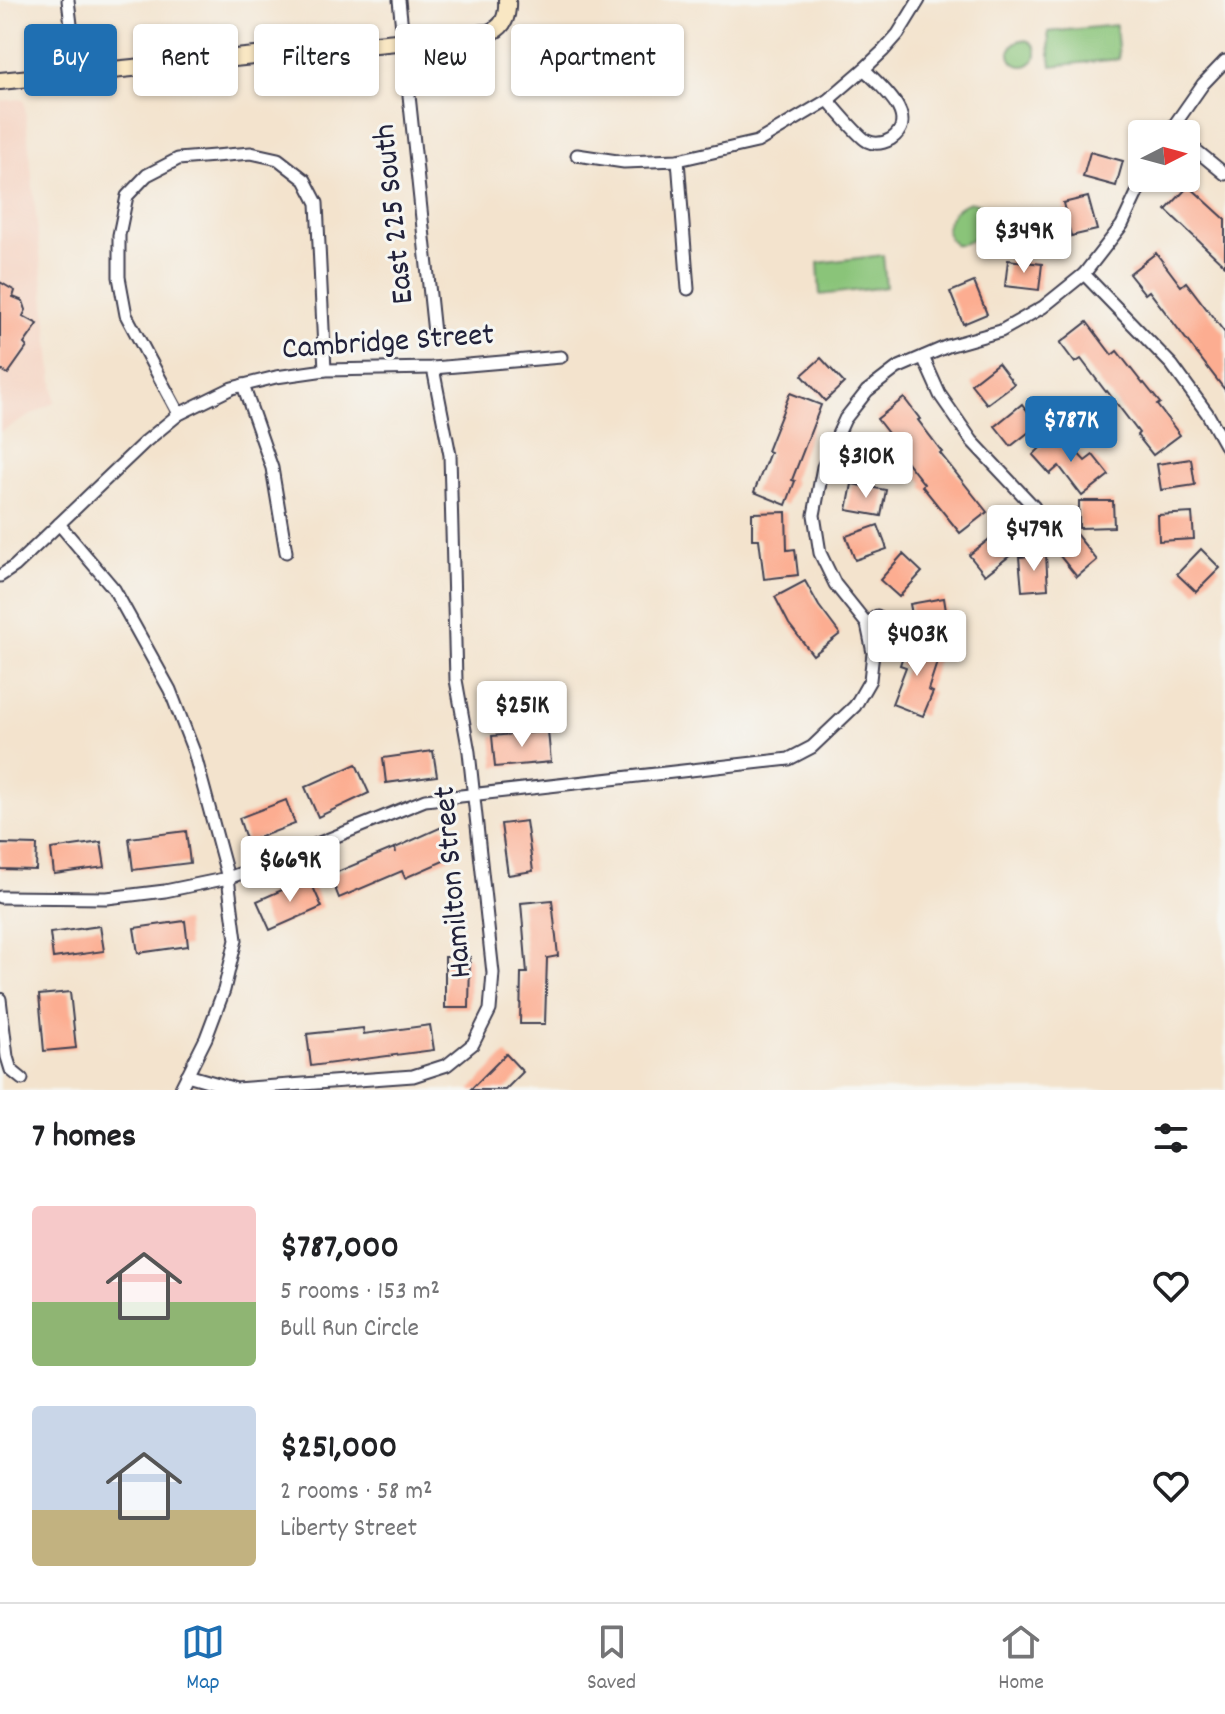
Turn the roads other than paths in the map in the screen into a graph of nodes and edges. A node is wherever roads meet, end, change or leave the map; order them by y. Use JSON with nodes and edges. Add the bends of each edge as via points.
{"nodes":[{"id":1,"x":68,"y":0,"type":"edge"},
{"id":2,"x":399,"y":0,"type":"edge"},
{"id":3,"x":507,"y":0,"type":"edge"},
{"id":4,"x":919,"y":0,"type":"edge"},
{"id":5,"x":71,"y":24,"type":"edge"},
{"id":6,"x":402,"y":24,"type":"edge"},
{"id":7,"x":495,"y":31,"type":"edge"},
{"id":8,"x":395,"y":44,"type":"edge"},
{"id":9,"x":1225,"y":61,"type":"edge"},
{"id":10,"x":864,"y":69,"type":"junction"},
{"id":11,"x":117,"y":70,"type":"edge"},
{"id":12,"x":24,"y":79,"type":"edge"},
{"id":13,"x":0,"y":81,"type":"edge"},
{"id":14,"x":409,"y":96,"type":"edge"},
{"id":15,"x":828,"y":100,"type":"junction"},
{"id":16,"x":1179,"y":120,"type":"edge"},
{"id":17,"x":1200,"y":153,"type":"edge"},
{"id":18,"x":577,"y":155,"type":"dead end"},
{"id":19,"x":678,"y":160,"type":"junction"},
{"id":20,"x":1225,"y":174,"type":"edge"},
{"id":21,"x":1137,"y":192,"type":"edge"},
{"id":22,"x":1084,"y":274,"type":"junction"},
{"id":23,"x":688,"y":289,"type":"dead end"},
{"id":24,"x":434,"y":333,"type":"dead end"},
{"id":25,"x":561,"y":357,"type":"dead end"},
{"id":26,"x":923,"y":357,"type":"junction"},
{"id":27,"x":433,"y":368,"type":"junction"},
{"id":28,"x":325,"y":370,"type":"junction"},
{"id":29,"x":243,"y":385,"type":"junction"},
{"id":30,"x":179,"y":414,"type":"junction"},
{"id":31,"x":1225,"y":445,"type":"edge"},
{"id":32,"x":1034,"y":507,"type":"dead end"},
{"id":33,"x":59,"y":524,"type":"junction"},
{"id":34,"x":286,"y":552,"type":"dead end"},
{"id":35,"x":0,"y":576,"type":"edge"},
{"id":36,"x":877,"y":616,"type":"dead end"},
{"id":37,"x":867,"y":624,"type":"junction"},
{"id":38,"x":474,"y":795,"type":"junction"},
{"id":39,"x":228,"y":878,"type":"junction"},
{"id":40,"x":0,"y":897,"type":"edge"},
{"id":41,"x":0,"y":999,"type":"edge"},
{"id":42,"x":187,"y":1075,"type":"junction"},
{"id":43,"x":22,"y":1079,"type":"dead end"},
{"id":44,"x":180,"y":1090,"type":"edge"}],
"edges":[{"from":1,"to":5,"type":"street"},
{"from":2,"to":6,"type":"street","name":"East 225 South"},
{"from":3,"to":7,"type":"street","via":[[506,17]]},
{"from":4,"to":10,"type":"street","via":[[898,34]]},
{"from":8,"to":11,"type":"street"},
{"from":9,"to":16,"type":"street"},
{"from":10,"to":15,"type":"street"},
{"from":10,"to":15,"type":"street","via":[[900,110],[898,133],[886,142],[866,141]]},
{"from":12,"to":13,"type":"street"},
{"from":14,"to":24,"type":"street","name":"East 225 South"},
{"from":15,"to":19,"type":"street","via":[[757,142]]},
{"from":17,"to":20,"type":"street"},
{"from":18,"to":19,"type":"street","via":[[624,162]]},
{"from":19,"to":23,"type":"street"},
{"from":21,"to":22,"type":"street","via":[[1122,225]]},
{"from":22,"to":26,"type":"street","via":[[1001,331]]},
{"from":22,"to":31,"type":"street","via":[[1172,365]]},
{"from":25,"to":27,"type":"street","name":"Cambridge Street"},
{"from":26,"to":32,"type":"street","via":[[940,395],[972,441]]},
{"from":26,"to":37,"type":"street","via":[[897,368],[867,391],[845,419],[823,467],[814,515],[820,553],[835,584]]},
{"from":27,"to":28,"type":"street","name":"Cambridge Street"},
{"from":27,"to":38,"type":"street","name":"Hamilton Street","via":[[450,455],[456,680]]},
{"from":28,"to":29,"type":"street","name":"Cambridge Street"},
{"from":28,"to":30,"type":"street","via":[[317,203],[305,180],[278,159],[251,153],[178,159],[147,175],[127,196],[119,235],[119,277],[126,315]]},
{"from":29,"to":30,"type":"street","name":"Cambridge Street"},
{"from":29,"to":34,"type":"street","via":[[272,468]]},
{"from":30,"to":33,"type":"street","name":"Cambridge Street"},
{"from":33,"to":35,"type":"street","name":"Cambridge Street"},
{"from":33,"to":39,"type":"street","via":[[114,589],[170,690],[194,752]]},
{"from":36,"to":37,"type":"street"},
{"from":37,"to":38,"type":"street","via":[[873,653],[870,680],[855,706],[812,747],[789,759]]},
{"from":38,"to":39,"type":"street","via":[[425,800]]},
{"from":38,"to":42,"type":"street","name":"Hamilton Street","via":[[493,973],[490,1010],[473,1044],[447,1065],[413,1076],[236,1089]]},
{"from":39,"to":40,"type":"street","via":[[107,898]]},
{"from":39,"to":42,"type":"street","via":[[236,940],[224,990]]},
{"from":41,"to":43,"type":"street","via":[[7,1057],[11,1070]]},
{"from":42,"to":44,"type":"street"}]}
